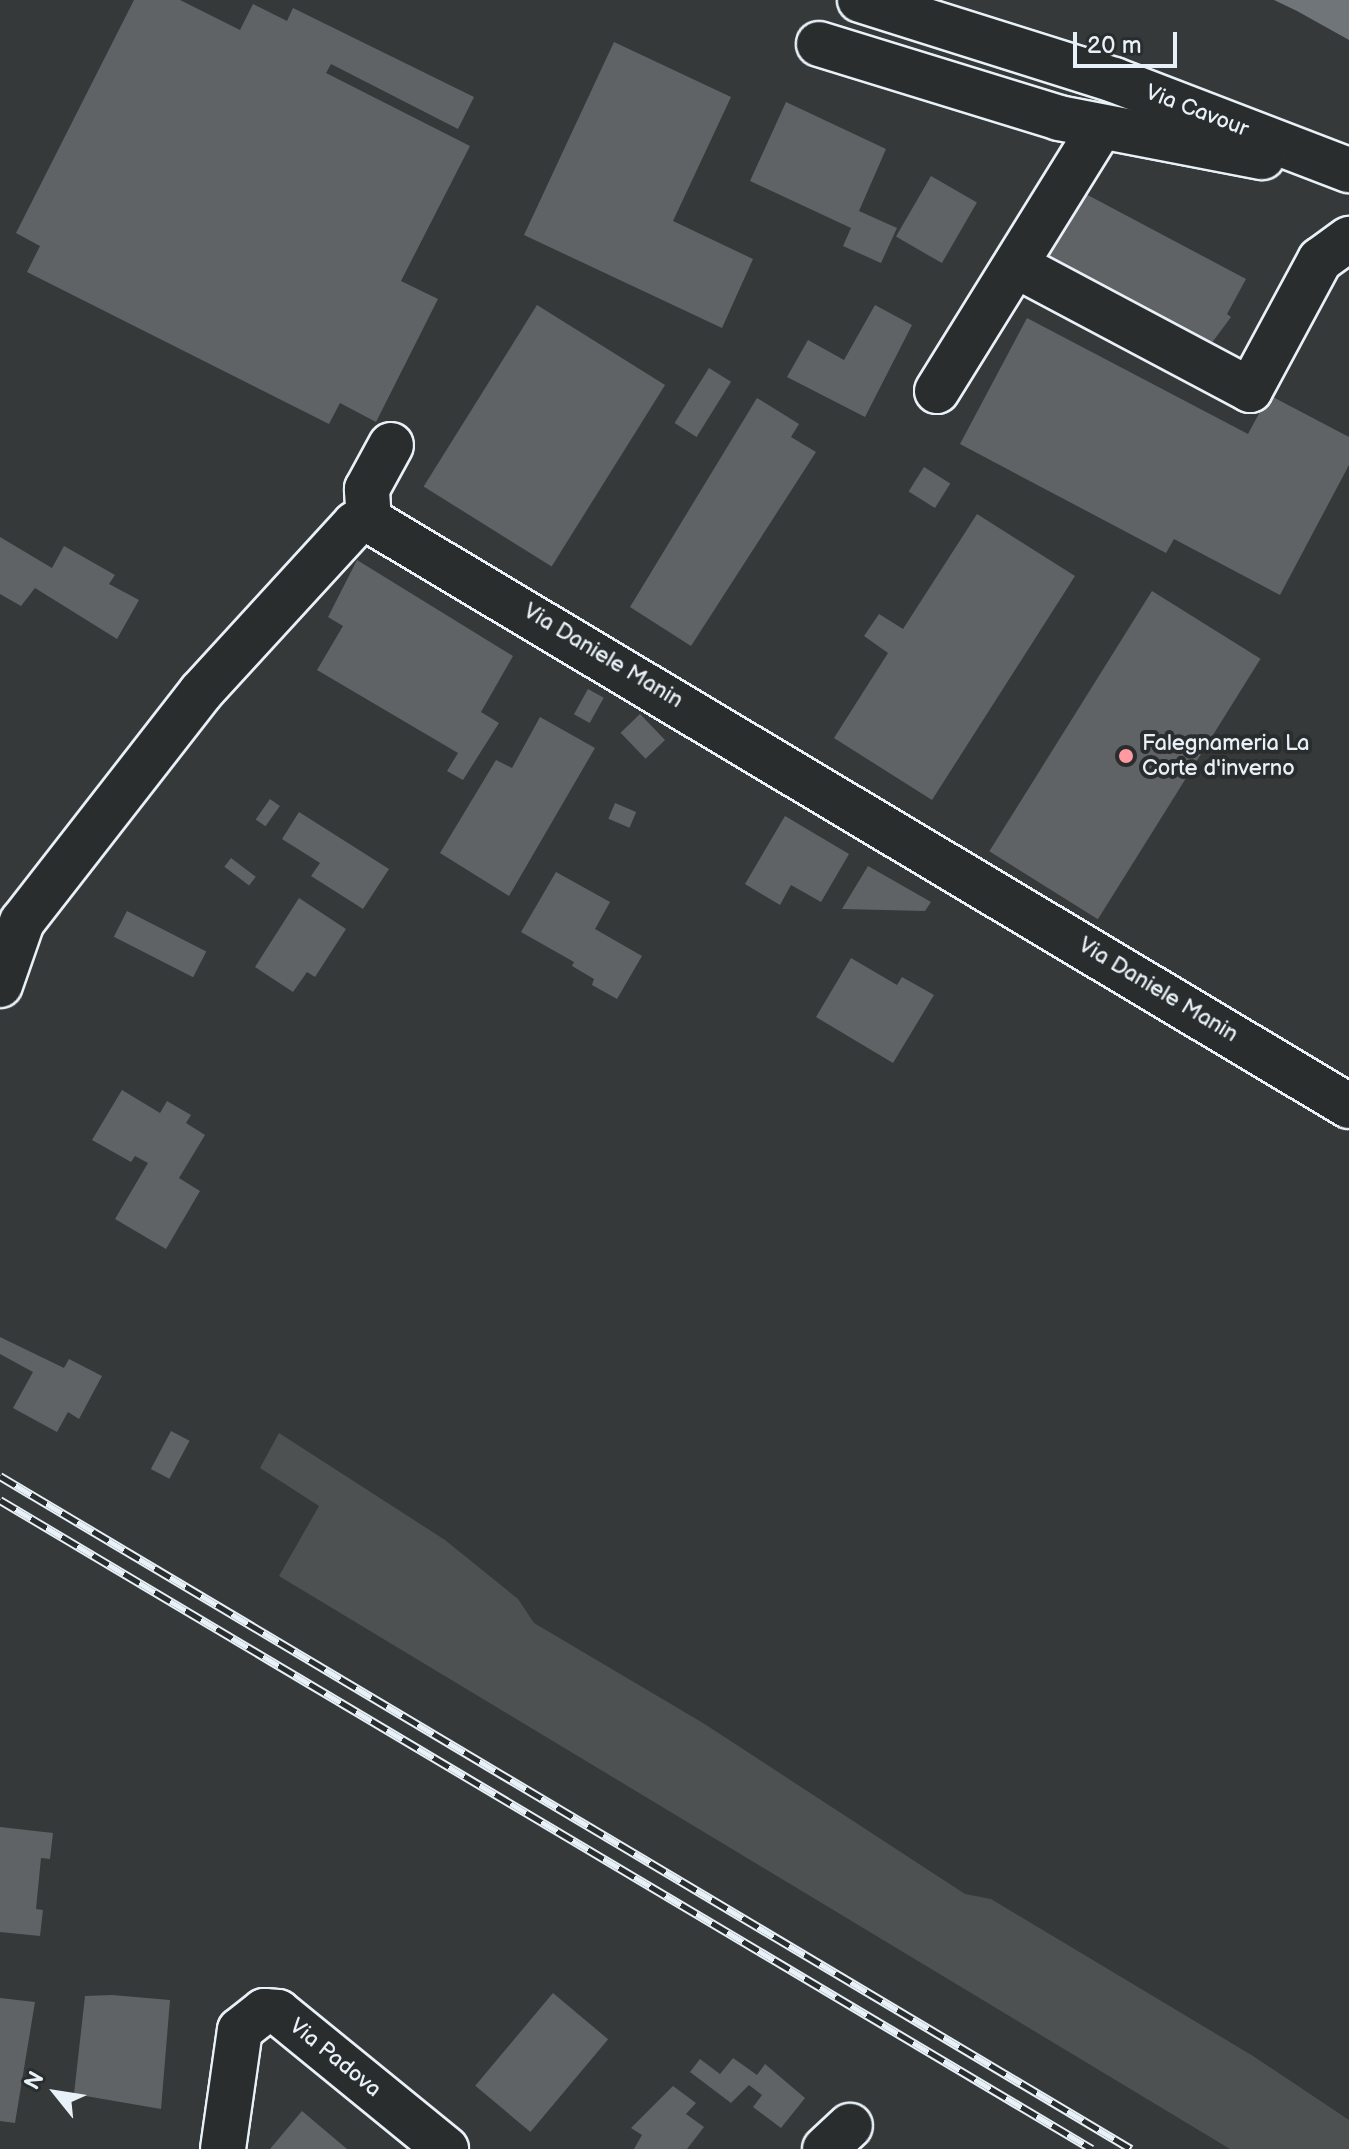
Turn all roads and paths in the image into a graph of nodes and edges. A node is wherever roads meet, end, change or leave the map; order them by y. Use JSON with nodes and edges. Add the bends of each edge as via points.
{"nodes":[{"id":1,"x":860,"y":0,"type":"edge"},
{"id":2,"x":819,"y":44,"type":"dead end"},
{"id":3,"x":1101,"y":127,"type":"junction"},
{"id":4,"x":1332,"y":163,"type":"edge"},
{"id":5,"x":1349,"y":239,"type":"edge"},
{"id":6,"x":1017,"y":266,"type":"junction"},
{"id":7,"x":937,"y":391,"type":"dead end"},
{"id":8,"x":391,"y":445,"type":"dead end"},
{"id":9,"x":369,"y":520,"type":"junction"},
{"id":10,"x":11,"y":916,"type":"edge"},
{"id":11,"x":0,"y":985,"type":"edge"},
{"id":12,"x":1349,"y":1106,"type":"edge"},
{"id":13,"x":223,"y":2149,"type":"edge"},
{"id":14,"x":446,"y":2149,"type":"edge"}],
"edges":[{"from":1,"to":4,"type":"street","name":"Via Cavour","via":[[1114,80]]},
{"from":2,"to":3,"type":"street"},
{"from":3,"to":4,"type":"street","via":[[1284,161]]},
{"from":3,"to":6,"type":"street"},
{"from":5,"to":6,"type":"street","via":[[1320,260],[1250,390]]},
{"from":6,"to":7,"type":"street"},
{"from":8,"to":9,"type":"street","via":[[367,489]]},
{"from":9,"to":10,"type":"street","via":[[355,524],[201,692]]},
{"from":9,"to":12,"type":"street","name":"Via Daniele Manin"},
{"from":10,"to":11,"type":"street"},
{"from":13,"to":14,"type":"street","name":"Via Padova","via":[[240,2030],[264,2011],[278,2012]]}]}
